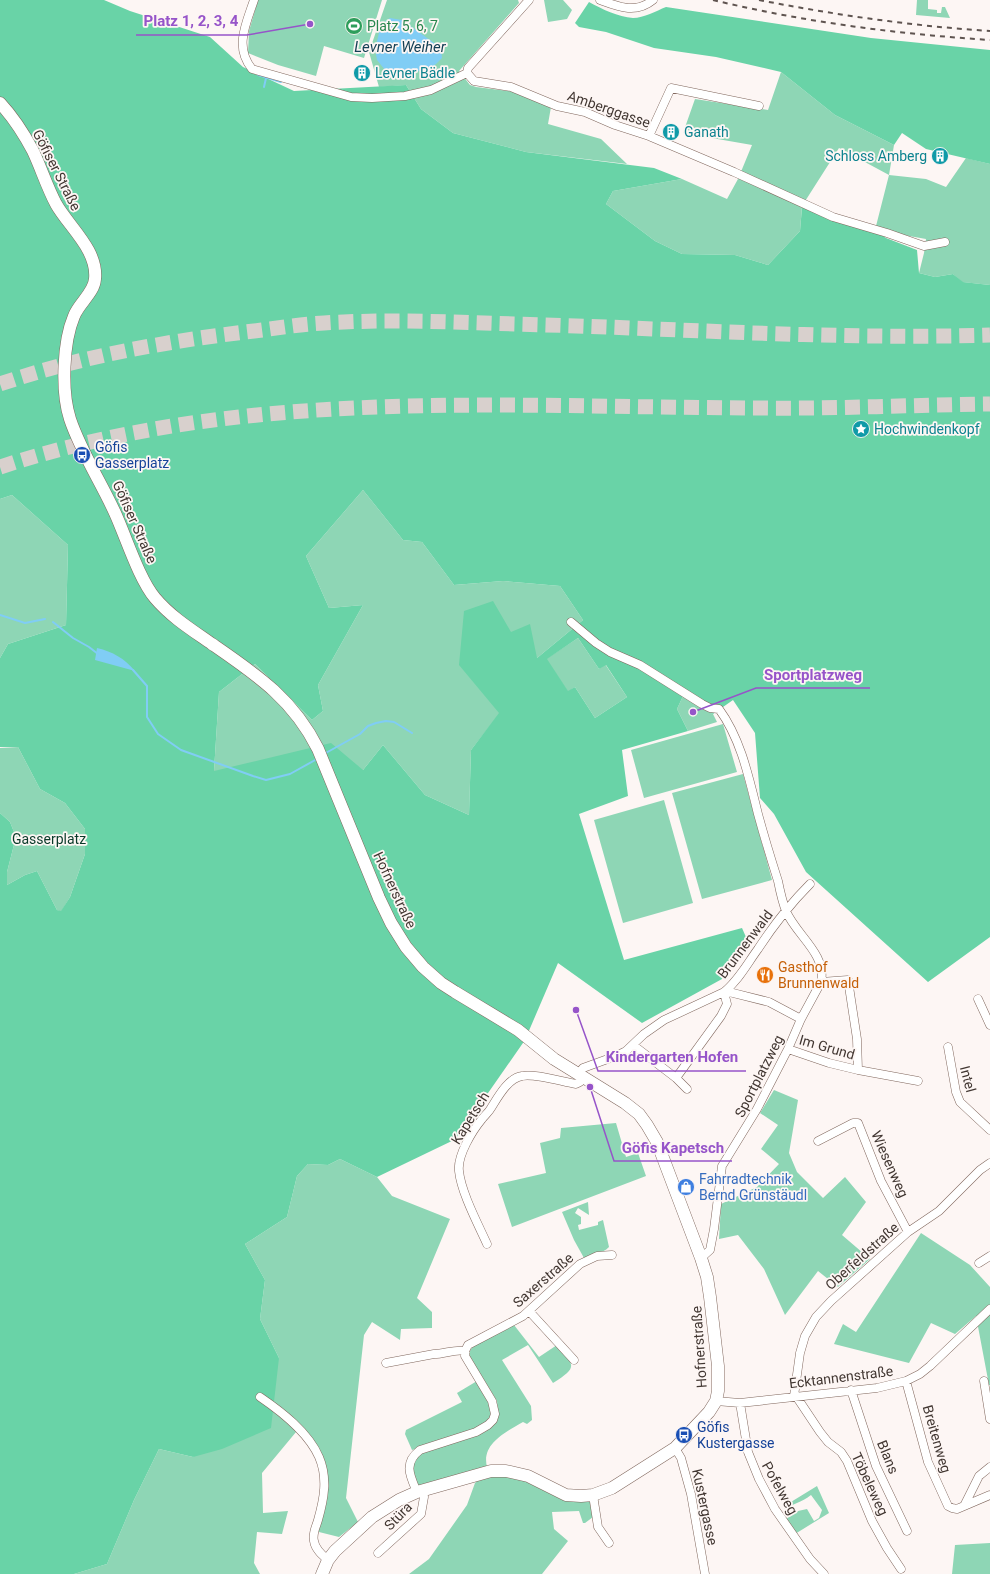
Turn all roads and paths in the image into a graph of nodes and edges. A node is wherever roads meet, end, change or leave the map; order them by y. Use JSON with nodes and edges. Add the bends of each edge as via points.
{"nodes":[{"id":1,"x":254,"y":0,"type":"edge"},
{"id":2,"x":529,"y":0,"type":"edge"},
{"id":3,"x":600,"y":0,"type":"edge"},
{"id":4,"x":653,"y":0,"type":"edge"},
{"id":5,"x":467,"y":73,"type":"junction"},
{"id":6,"x":0,"y":103,"type":"edge"},
{"id":7,"x":759,"y":106,"type":"dead end"},
{"id":8,"x":649,"y":136,"type":"junction"},
{"id":9,"x":946,"y":242,"type":"dead end"},
{"id":10,"x":571,"y":622,"type":"dead end"},
{"id":11,"x":318,"y":749,"type":"joint"},
{"id":12,"x":810,"y":884,"type":"dead end"},
{"id":13,"x":786,"y":911,"type":"junction"},
{"id":14,"x":822,"y":982,"type":"junction"},
{"id":15,"x":724,"y":992,"type":"junction"},
{"id":16,"x":978,"y":999,"type":"dead end"},
{"id":17,"x":801,"y":1019,"type":"junction"},
{"id":18,"x":990,"y":1025,"type":"edge"},
{"id":19,"x":633,"y":1045,"type":"junction"},
{"id":20,"x":948,"y":1047,"type":"dead end"},
{"id":21,"x":788,"y":1049,"type":"junction"},
{"id":22,"x":858,"y":1070,"type":"junction"},
{"id":23,"x":581,"y":1076,"type":"junction"},
{"id":24,"x":676,"y":1078,"type":"junction"},
{"id":25,"x":918,"y":1081,"type":"dead end"},
{"id":26,"x":687,"y":1089,"type":"dead end"},
{"id":27,"x":990,"y":1130,"type":"edge"},
{"id":28,"x":818,"y":1141,"type":"dead end"},
{"id":29,"x":990,"y":1163,"type":"edge"},
{"id":30,"x":908,"y":1232,"type":"junction"},
{"id":31,"x":487,"y":1244,"type":"dead end"},
{"id":32,"x":612,"y":1255,"type":"dead end"},
{"id":33,"x":990,"y":1256,"type":"edge"},
{"id":34,"x":702,"y":1258,"type":"junction"},
{"id":35,"x":979,"y":1263,"type":"dead end"},
{"id":36,"x":990,"y":1310,"type":"edge"},
{"id":37,"x":529,"y":1311,"type":"junction"},
{"id":38,"x":465,"y":1351,"type":"junction"},
{"id":39,"x":574,"y":1360,"type":"dead end"},
{"id":40,"x":386,"y":1363,"type":"dead end"},
{"id":41,"x":906,"y":1381,"type":"junction"},
{"id":42,"x":984,"y":1381,"type":"dead end"},
{"id":43,"x":851,"y":1390,"type":"junction"},
{"id":44,"x":795,"y":1396,"type":"junction"},
{"id":45,"x":260,"y":1397,"type":"dead end"},
{"id":46,"x":716,"y":1400,"type":"junction"},
{"id":47,"x":740,"y":1403,"type":"junction"},
{"id":48,"x":990,"y":1419,"type":"edge"},
{"id":49,"x":675,"y":1448,"type":"junction"},
{"id":50,"x":990,"y":1467,"type":"edge"},
{"id":51,"x":420,"y":1491,"type":"junction"},
{"id":52,"x":990,"y":1494,"type":"edge"},
{"id":53,"x":593,"y":1495,"type":"junction"},
{"id":54,"x":964,"y":1506,"type":"junction"},
{"id":55,"x":907,"y":1531,"type":"dead end"},
{"id":56,"x":608,"y":1543,"type":"dead end"},
{"id":57,"x":378,"y":1553,"type":"dead end"},
{"id":58,"x":328,"y":1560,"type":"junction"},
{"id":59,"x":901,"y":1569,"type":"dead end"},
{"id":60,"x":322,"y":1574,"type":"edge"},
{"id":61,"x":706,"y":1574,"type":"edge"},
{"id":62,"x":824,"y":1574,"type":"edge"}],
"edges":[{"from":1,"to":5,"type":"street","via":[[243,35],[242,48],[246,62],[252,69],[351,97],[372,98],[405,96],[431,90]]},
{"from":2,"to":5,"type":"street","via":[[468,68]]},
{"from":3,"to":4,"type":"street","via":[[635,8]]},
{"from":5,"to":8,"type":"street","name":"Amberggasse","via":[[474,81],[511,87],[557,106],[585,112]]},
{"from":6,"to":11,"type":"main road","name":"Göfiser Straße","via":[[14,120],[32,150],[55,202],[93,261],[95,279],[74,316],[68,340],[64,376],[67,405],[70,420],[115,512],[142,576],[154,597],[180,622],[252,671],[272,688],[308,730]]},
{"from":7,"to":8,"type":"street","via":[[671,88]]},
{"from":8,"to":9,"type":"street","name":"Amberggasse","via":[[833,217],[924,246]]},
{"from":10,"to":13,"type":"street","via":[[610,652],[640,665],[702,704],[719,709],[728,721],[747,771]]},
{"from":11,"to":23,"type":"main road","name":"Hofnerstraße","via":[[379,898],[406,947],[423,967],[441,982],[507,1024],[524,1042],[539,1048]]},
{"from":12,"to":13,"type":"street"},
{"from":13,"to":14,"type":"street","via":[[817,955],[821,965]]},
{"from":13,"to":15,"type":"street","name":"Brunnenwald","via":[[734,984]]},
{"from":14,"to":17,"type":"street","name":"Sportplatzweg"},
{"from":14,"to":22,"type":"street","name":"Im Grund","via":[[848,980],[857,1039]]},
{"from":15,"to":17,"type":"street","name":"Brunnenwald","via":[[769,1002]]},
{"from":15,"to":19,"type":"street","name":"Brunnenwald","via":[[664,1020]]},
{"from":15,"to":24,"type":"street","name":"Brunnenwald","via":[[727,1004],[722,1016]]},
{"from":16,"to":18,"type":"street"},
{"from":17,"to":21,"type":"street","name":"Sportplatzweg"},
{"from":19,"to":23,"type":"street","name":"Brunnenwald","via":[[616,1056],[583,1068]]},
{"from":19,"to":24,"type":"street"},
{"from":20,"to":27,"type":"street","name":"Intel","via":[[960,1102]]},
{"from":21,"to":22,"type":"street","name":"Im Grund"},
{"from":21,"to":34,"type":"street","name":"Sportplatzweg","via":[[754,1116],[722,1166],[710,1250]]},
{"from":22,"to":25,"type":"street","name":"Im Grund"},
{"from":23,"to":31,"type":"street","name":"Kapetsch","via":[[580,1082],[576,1084],[529,1075],[517,1077],[498,1096],[462,1152],[459,1172],[469,1204]]},
{"from":23,"to":34,"type":"main road","name":"Hofnerstraße","via":[[639,1114],[647,1125],[657,1142]]},
{"from":24,"to":26,"type":"street"},
{"from":28,"to":30,"type":"street","name":"Wiesenweg","via":[[853,1123],[858,1123],[881,1181]]},
{"from":29,"to":30,"type":"street","name":"Oberfeldstraße","via":[[939,1211]]},
{"from":30,"to":44,"type":"street","name":"Oberfeldstraße","via":[[816,1317],[805,1336],[800,1353]]},
{"from":32,"to":37,"type":"street","name":"Saxerstraße","via":[[597,1256],[580,1264]]},
{"from":33,"to":35,"type":"street"},
{"from":34,"to":46,"type":"main road","name":"Hofnerstraße","via":[[709,1290],[718,1366]]},
{"from":36,"to":41,"type":"street","name":"Ecktannenstraße","via":[[930,1366]]},
{"from":37,"to":38,"type":"street","name":"Saxerstraße","via":[[468,1345]]},
{"from":37,"to":39,"type":"street"},
{"from":38,"to":40,"type":"street","via":[[458,1350]]},
{"from":38,"to":51,"type":"street","via":[[465,1356],[492,1401],[495,1414],[483,1430],[420,1450],[415,1454],[409,1469]]},
{"from":41,"to":43,"type":"street","name":"Ecktannenstraße","via":[[878,1388]]},
{"from":41,"to":54,"type":"street","name":"Breitenweg","via":[[928,1462],[939,1489],[948,1506],[957,1509]]},
{"from":42,"to":48,"type":"street"},
{"from":43,"to":44,"type":"street","name":"Ecktannenstraße"},
{"from":43,"to":55,"type":"street","name":"Blans","via":[[876,1466]]},
{"from":44,"to":47,"type":"street","name":"Ecktannenstraße"},
{"from":44,"to":59,"type":"street","name":"Töbeleweg","via":[[820,1432],[847,1461],[872,1521]]},
{"from":45,"to":58,"type":"street","via":[[303,1434],[319,1458],[325,1488],[313,1539],[319,1552]]},
{"from":46,"to":47,"type":"street","name":"Ecktannenstraße"},
{"from":46,"to":49,"type":"main road","name":"Hofnerstraße","via":[[709,1412]]},
{"from":47,"to":62,"type":"street","name":"Pofelweg","via":[[748,1452],[759,1479],[778,1513],[810,1559]]},
{"from":49,"to":53,"type":"main road","name":"Hofnerstraße","via":[[612,1488]]},
{"from":49,"to":61,"type":"street","name":"Kustergasse","via":[[681,1458],[691,1494]]},
{"from":50,"to":54,"type":"street","via":[[978,1476]]},
{"from":51,"to":53,"type":"main road","name":"Hofnerstraße","via":[[491,1471],[506,1471],[528,1476],[566,1495]]},
{"from":51,"to":57,"type":"street","name":"Stüra","via":[[424,1497],[421,1514]]},
{"from":51,"to":58,"type":"main road","name":"Hofnerstraße","via":[[399,1500],[372,1517]]},
{"from":52,"to":54,"type":"street"},
{"from":53,"to":56,"type":"street","via":[[598,1528]]},
{"from":58,"to":60,"type":"main road","name":"Hofnerstraße"}]}
